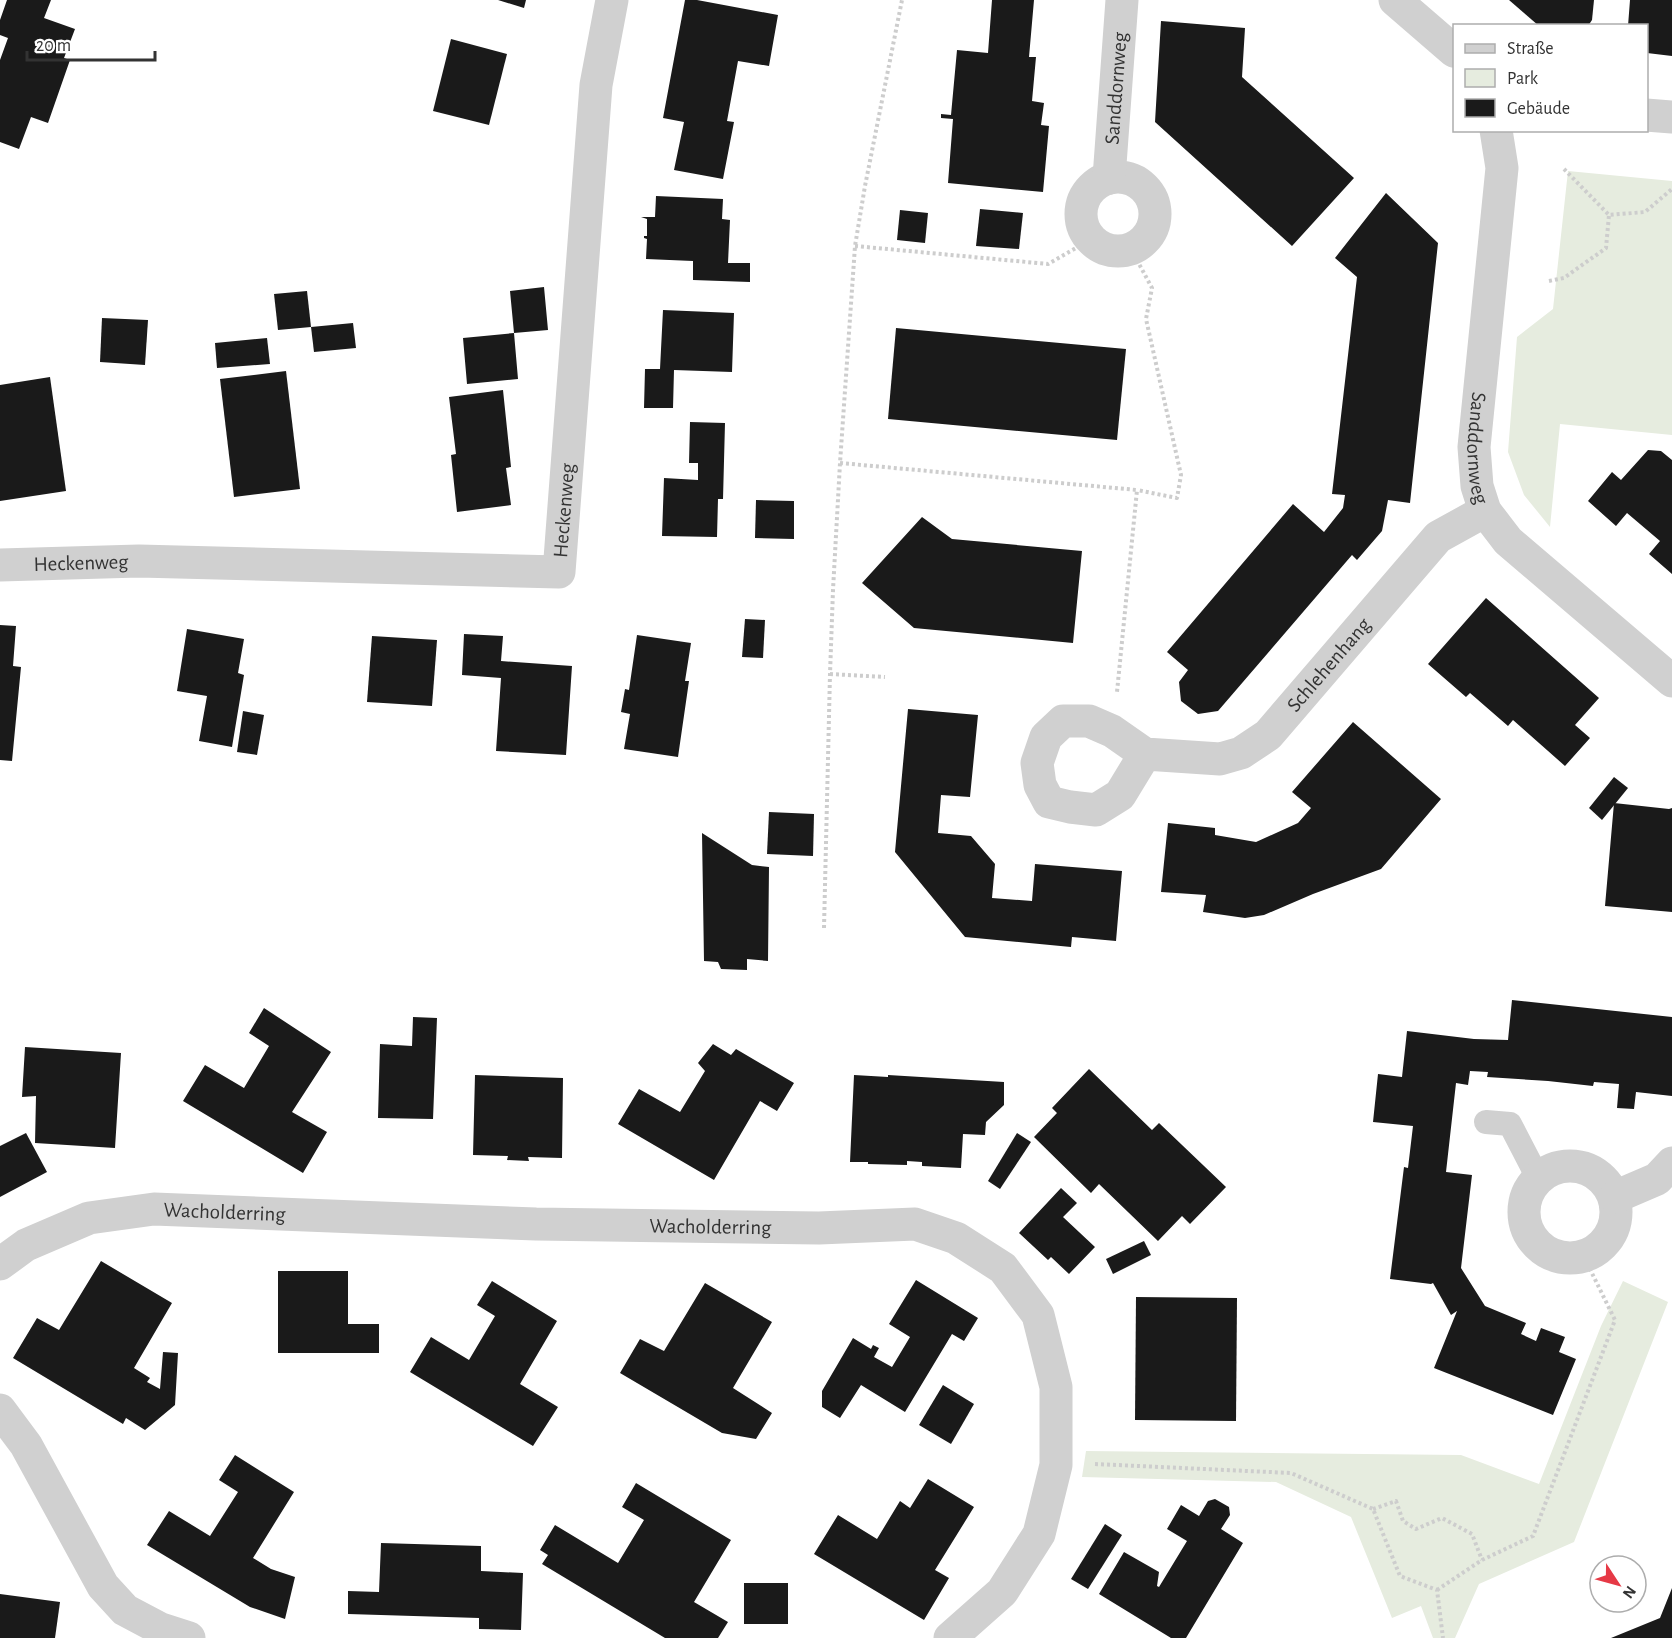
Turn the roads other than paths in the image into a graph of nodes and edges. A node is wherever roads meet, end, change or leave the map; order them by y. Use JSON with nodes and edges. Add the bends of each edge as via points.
{"nodes":[{"id":1,"x":612,"y":0,"type":"edge"},
{"id":2,"x":1122,"y":0,"type":"edge"},
{"id":3,"x":1395,"y":0,"type":"edge"},
{"id":4,"x":1453,"y":49,"type":"edge"},
{"id":5,"x":1648,"y":115,"type":"edge"},
{"id":6,"x":1672,"y":117,"type":"edge"},
{"id":7,"x":1496,"y":132,"type":"edge"},
{"id":8,"x":1109,"y":178,"type":"junction"},
{"id":9,"x":1485,"y":511,"type":"junction"},
{"id":10,"x":0,"y":565,"type":"edge"},
{"id":11,"x":1672,"y":681,"type":"edge"},
{"id":12,"x":1145,"y":754,"type":"junction"},
{"id":13,"x":1486,"y":1122,"type":"dead end"},
{"id":14,"x":1672,"y":1163,"type":"edge"},
{"id":15,"x":1538,"y":1178,"type":"junction"},
{"id":16,"x":1615,"y":1197,"type":"junction"},
{"id":17,"x":0,"y":1264,"type":"edge"},
{"id":18,"x":0,"y":1410,"type":"edge"},
{"id":19,"x":189,"y":1638,"type":"edge"},
{"id":20,"x":950,"y":1638,"type":"edge"}],
"edges":[{"from":1,"to":10,"type":"street","name":"Heckenweg","via":[[596,85],[559,572],[139,561]]},
{"from":2,"to":8,"type":"street","name":"Sanddornweg"},
{"from":3,"to":4,"type":"street"},
{"from":5,"to":6,"type":"street"},
{"from":7,"to":9,"type":"street","name":"Sanddornweg","via":[[1502,168],[1473,447],[1477,486]]},
{"from":8,"to":8,"type":"street","via":[[1126,178],[1141,185],[1151,198],[1155,215],[1151,231],[1131,249],[1109,251],[1090,240],[1081,222],[1082,203],[1092,187]]},
{"from":9,"to":11,"type":"street","name":"Sanddornweg","via":[[1508,541]]},
{"from":9,"to":12,"type":"street","name":"Schlehenhang","via":[[1438,537],[1268,735],[1241,753],[1220,759]]},
{"from":12,"to":12,"type":"street","name":"Schlehenhang","via":[[1089,721],[1063,721],[1046,737],[1037,763],[1040,785],[1049,802],[1096,810],[1120,795]]},
{"from":13,"to":15,"type":"lane","via":[[1510,1124]]},
{"from":14,"to":16,"type":"street","via":[[1657,1179]]},
{"from":15,"to":16,"type":"street","via":[[1566,1165],[1596,1172]]},
{"from":15,"to":16,"type":"street","via":[[1525,1199],[1525,1225],[1538,1246],[1560,1258],[1584,1257],[1605,1244],[1617,1222]]},
{"from":17,"to":20,"type":"street","name":"Wacholderring","via":[[26,1245],[89,1218],[154,1209],[536,1224],[819,1228],[915,1224],[956,1238],[1004,1268],[1038,1315],[1056,1387],[1056,1465],[1039,1534],[1002,1592]]},
{"from":18,"to":19,"type":"street","via":[[26,1445],[103,1586],[125,1610]]}]}
